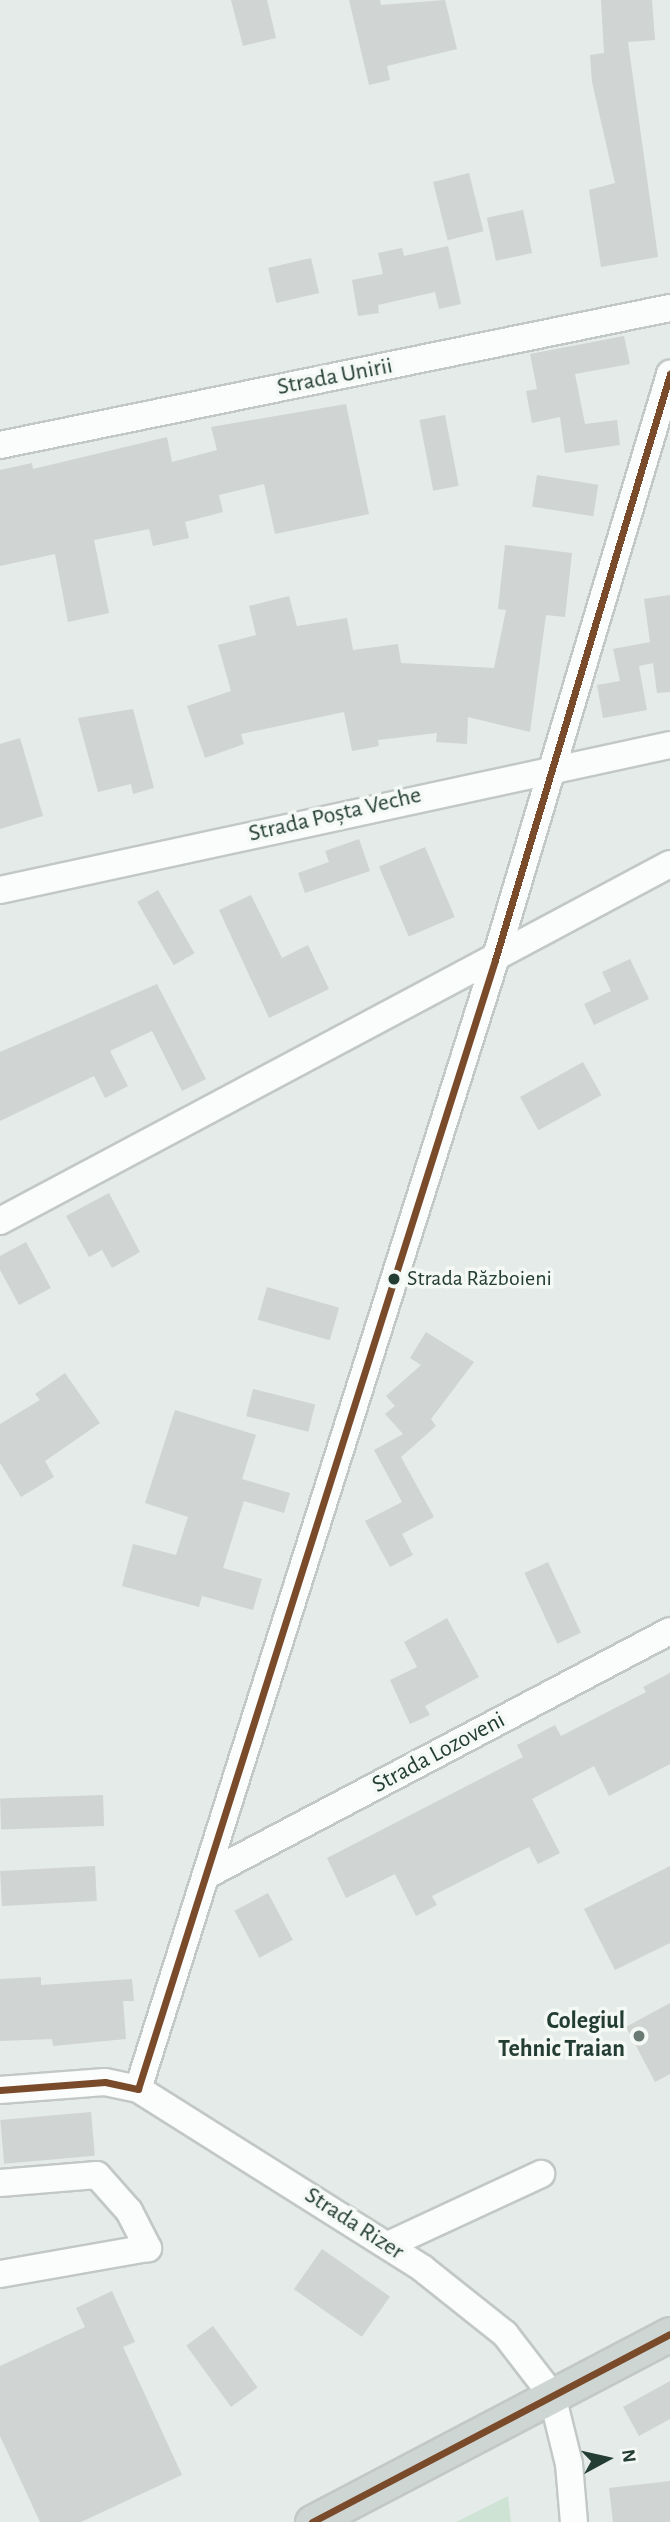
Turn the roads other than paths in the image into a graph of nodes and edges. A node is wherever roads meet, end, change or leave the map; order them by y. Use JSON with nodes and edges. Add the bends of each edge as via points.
{"nodes":[{"id":1,"x":670,"y":308,"type":"edge"},
{"id":2,"x":670,"y":374,"type":"edge"},
{"id":3,"x":0,"y":444,"type":"edge"},
{"id":4,"x":670,"y":744,"type":"edge"},
{"id":5,"x":550,"y":767,"type":"junction"},
{"id":6,"x":670,"y":864,"type":"edge"},
{"id":7,"x":0,"y":890,"type":"edge"},
{"id":8,"x":495,"y":960,"type":"junction"},
{"id":9,"x":0,"y":1221,"type":"edge"},
{"id":10,"x":670,"y":1631,"type":"edge"},
{"id":11,"x":207,"y":1875,"type":"junction"},
{"id":12,"x":138,"y":2089,"type":"junction"},
{"id":13,"x":0,"y":2090,"type":"edge"},
{"id":14,"x":541,"y":2174,"type":"dead end"},
{"id":15,"x":0,"y":2183,"type":"edge"},
{"id":16,"x":388,"y":2245,"type":"junction"},
{"id":17,"x":0,"y":2274,"type":"edge"},
{"id":18,"x":670,"y":2334,"type":"edge"},
{"id":19,"x":552,"y":2395,"type":"junction"},
{"id":20,"x":312,"y":2522,"type":"edge"},
{"id":21,"x":574,"y":2522,"type":"edge"}],
"edges":[{"from":1,"to":3,"type":"street","name":"Strada Unirii"},
{"from":2,"to":5,"type":"street"},
{"from":4,"to":5,"type":"street","name":"Strada Poșta Veche"},
{"from":5,"to":7,"type":"street","name":"Strada Poșta Veche"},
{"from":5,"to":8,"type":"street"},
{"from":6,"to":8,"type":"street"},
{"from":8,"to":9,"type":"street"},
{"from":8,"to":11,"type":"street"},
{"from":10,"to":11,"type":"street","name":"Strada Lozoveni"},
{"from":11,"to":12,"type":"street"},
{"from":12,"to":13,"type":"street","name":"Strada Rizer","via":[[105,2082]]},
{"from":12,"to":16,"type":"street","name":"Strada Rizer"},
{"from":14,"to":16,"type":"street"},
{"from":15,"to":17,"type":"street","via":[[97,2175],[129,2211],[148,2248]]},
{"from":16,"to":19,"type":"street","name":"Strada Rizer","via":[[505,2334]]},
{"from":18,"to":19,"type":"main road"},
{"from":19,"to":20,"type":"main road"},
{"from":19,"to":21,"type":"street","name":"Strada Rizer"}]}
